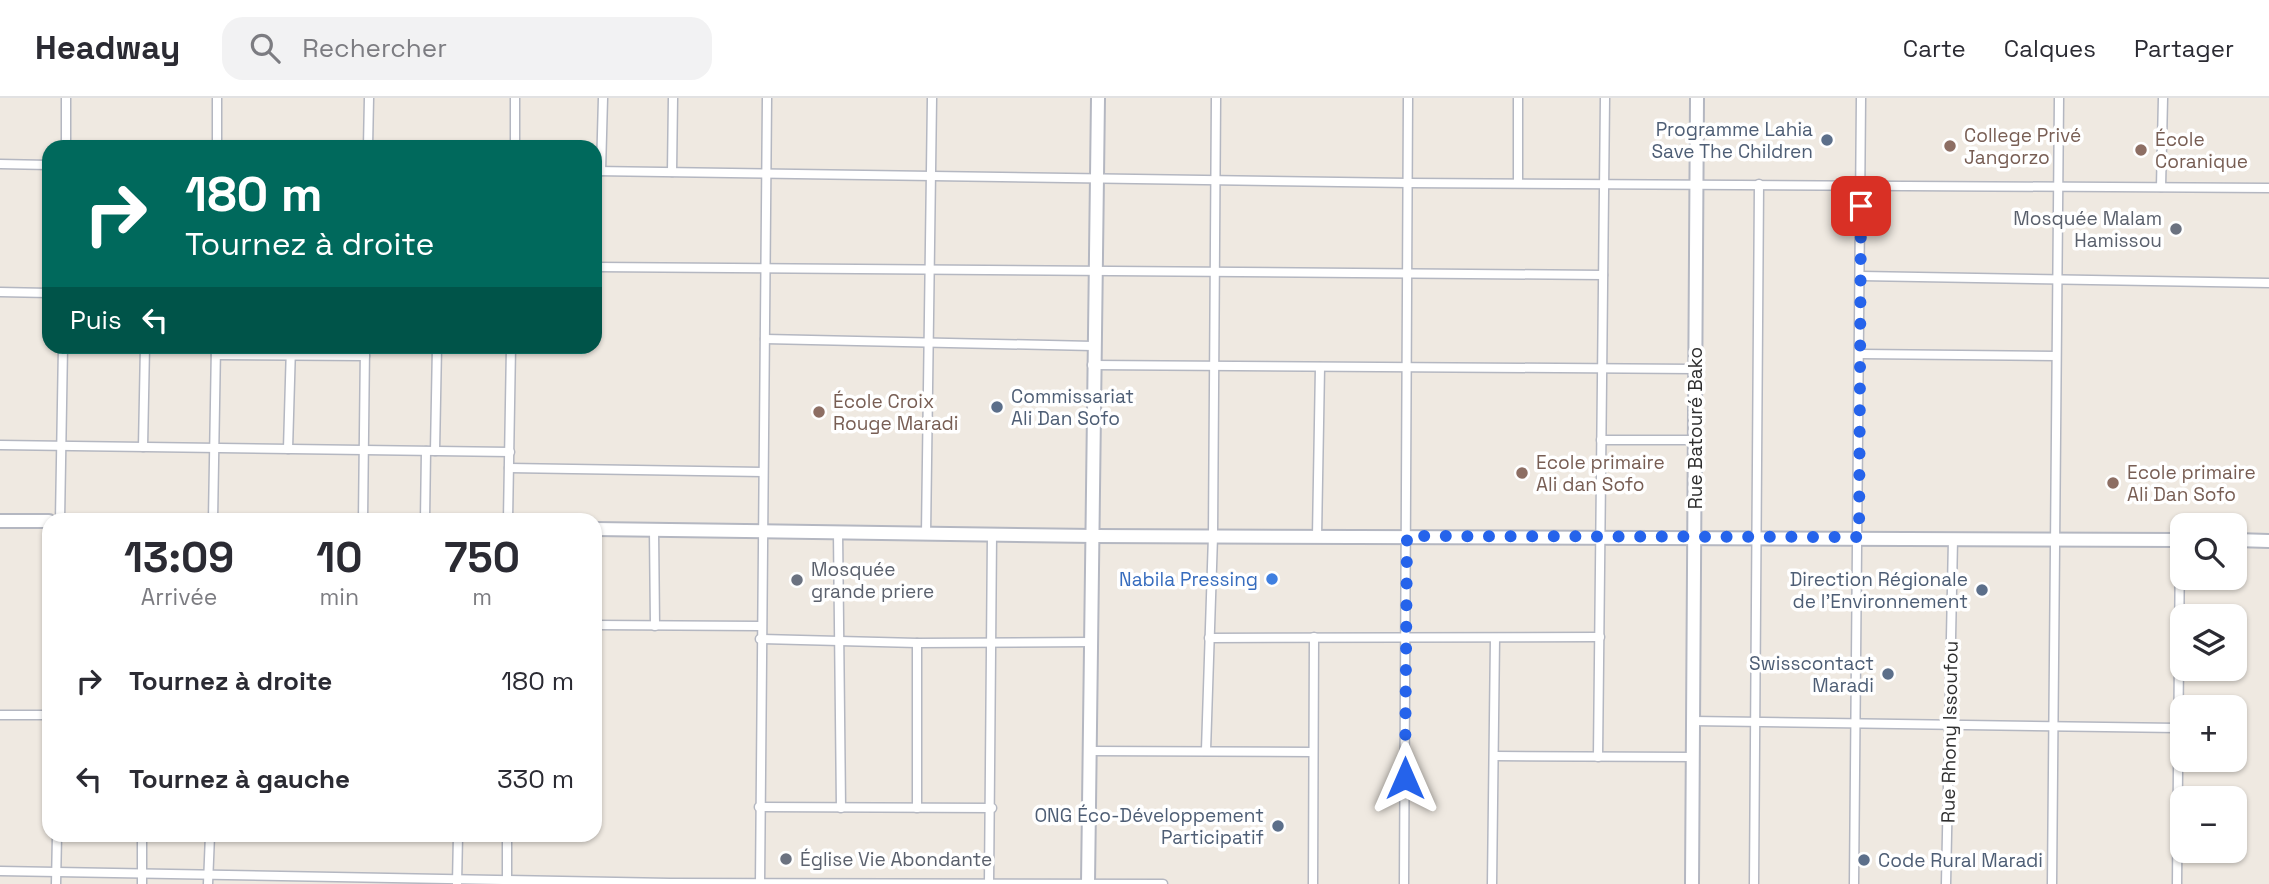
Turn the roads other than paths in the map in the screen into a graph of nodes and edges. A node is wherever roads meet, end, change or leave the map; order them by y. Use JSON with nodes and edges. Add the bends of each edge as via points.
{"nodes":[{"id":1,"x":66,"y":98,"type":"edge"},
{"id":2,"x":217,"y":98,"type":"edge"},
{"id":3,"x":369,"y":98,"type":"edge"},
{"id":4,"x":515,"y":98,"type":"edge"},
{"id":5,"x":603,"y":98,"type":"edge"},
{"id":6,"x":673,"y":98,"type":"edge"},
{"id":7,"x":767,"y":98,"type":"edge"},
{"id":8,"x":932,"y":98,"type":"edge"},
{"id":9,"x":1098,"y":98,"type":"edge"},
{"id":10,"x":1216,"y":98,"type":"edge"},
{"id":11,"x":1408,"y":98,"type":"edge"},
{"id":12,"x":1518,"y":98,"type":"edge"},
{"id":13,"x":1605,"y":98,"type":"edge"},
{"id":14,"x":1698,"y":98,"type":"edge"},
{"id":15,"x":1861,"y":98,"type":"edge"},
{"id":16,"x":2059,"y":98,"type":"edge"},
{"id":17,"x":2163,"y":98,"type":"edge"},
{"id":18,"x":66,"y":140,"type":"edge"},
{"id":19,"x":217,"y":140,"type":"edge"},
{"id":20,"x":368,"y":140,"type":"edge"},
{"id":21,"x":515,"y":140,"type":"edge"},
{"id":22,"x":600,"y":140,"type":"edge"},
{"id":23,"x":0,"y":164,"type":"edge"},
{"id":24,"x":42,"y":165,"type":"edge"},
{"id":25,"x":602,"y":171,"type":"edge"},
{"id":26,"x":672,"y":172,"type":"junction"},
{"id":27,"x":768,"y":173,"type":"junction"},
{"id":28,"x":931,"y":175,"type":"junction"},
{"id":29,"x":1096,"y":177,"type":"junction"},
{"id":30,"x":1216,"y":179,"type":"junction"},
{"id":31,"x":1408,"y":183,"type":"junction"},
{"id":32,"x":1518,"y":183,"type":"junction"},
{"id":33,"x":1604,"y":183,"type":"junction"},
{"id":34,"x":1697,"y":183,"type":"junction"},
{"id":35,"x":1861,"y":183,"type":"junction"},
{"id":36,"x":1759,"y":184,"type":"junction"},
{"id":37,"x":2059,"y":187,"type":"junction"},
{"id":38,"x":2161,"y":187,"type":"junction"},
{"id":39,"x":2269,"y":188,"type":"edge"},
{"id":40,"x":602,"y":267,"type":"edge"},
{"id":41,"x":768,"y":268,"type":"junction"},
{"id":42,"x":930,"y":270,"type":"junction"},
{"id":43,"x":1094,"y":271,"type":"junction"},
{"id":44,"x":1216,"y":272,"type":"junction"},
{"id":45,"x":1408,"y":274,"type":"junction"},
{"id":46,"x":1603,"y":275,"type":"junction"},
{"id":47,"x":1861,"y":276,"type":"junction"},
{"id":48,"x":2057,"y":278,"type":"junction"},
{"id":49,"x":2269,"y":283,"type":"edge"},
{"id":50,"x":0,"y":292,"type":"edge"},
{"id":51,"x":42,"y":293,"type":"edge"},
{"id":52,"x":765,"y":339,"type":"junction"},
{"id":53,"x":929,"y":342,"type":"junction"},
{"id":54,"x":1093,"y":346,"type":"junction"},
{"id":55,"x":63,"y":354,"type":"edge"},
{"id":56,"x":145,"y":354,"type":"edge"},
{"id":57,"x":216,"y":354,"type":"edge"},
{"id":58,"x":290,"y":354,"type":"edge"},
{"id":59,"x":365,"y":354,"type":"edge"},
{"id":60,"x":437,"y":354,"type":"edge"},
{"id":61,"x":511,"y":354,"type":"edge"},
{"id":62,"x":1861,"y":354,"type":"junction"},
{"id":63,"x":2056,"y":356,"type":"junction"},
{"id":64,"x":1092,"y":365,"type":"junction"},
{"id":65,"x":1215,"y":367,"type":"junction"},
{"id":66,"x":1320,"y":367,"type":"junction"},
{"id":67,"x":1407,"y":368,"type":"junction"},
{"id":68,"x":1602,"y":369,"type":"junction"},
{"id":69,"x":1695,"y":369,"type":"junction"},
{"id":70,"x":1695,"y":439,"type":"junction"},
{"id":71,"x":1601,"y":440,"type":"junction"},
{"id":72,"x":0,"y":445,"type":"edge"},
{"id":73,"x":61,"y":446,"type":"junction"},
{"id":74,"x":143,"y":447,"type":"junction"},
{"id":75,"x":215,"y":448,"type":"junction"},
{"id":76,"x":288,"y":449,"type":"junction"},
{"id":77,"x":364,"y":450,"type":"junction"},
{"id":78,"x":431,"y":451,"type":"junction"},
{"id":79,"x":510,"y":452,"type":"junction"},
{"id":80,"x":509,"y":468,"type":"junction"},
{"id":81,"x":762,"y":472,"type":"junction"},
{"id":82,"x":60,"y":513,"type":"edge"},
{"id":83,"x":214,"y":513,"type":"edge"},
{"id":84,"x":363,"y":513,"type":"edge"},
{"id":85,"x":426,"y":513,"type":"edge"},
{"id":86,"x":508,"y":513,"type":"edge"},
{"id":87,"x":0,"y":521,"type":"edge"},
{"id":88,"x":42,"y":522,"type":"edge"},
{"id":89,"x":602,"y":529,"type":"edge"},
{"id":90,"x":654,"y":530,"type":"junction"},
{"id":91,"x":761,"y":531,"type":"junction"},
{"id":92,"x":838,"y":532,"type":"junction"},
{"id":93,"x":926,"y":534,"type":"junction"},
{"id":94,"x":992,"y":534,"type":"junction"},
{"id":95,"x":1094,"y":536,"type":"junction"},
{"id":96,"x":1213,"y":536,"type":"junction"},
{"id":97,"x":1317,"y":536,"type":"junction"},
{"id":98,"x":1407,"y":536,"type":"junction"},
{"id":99,"x":1599,"y":537,"type":"junction"},
{"id":100,"x":1694,"y":537,"type":"junction"},
{"id":101,"x":1758,"y":537,"type":"junction"},
{"id":102,"x":1859,"y":537,"type":"junction"},
{"id":103,"x":1953,"y":538,"type":"junction"},
{"id":104,"x":2053,"y":538,"type":"junction"},
{"id":105,"x":2170,"y":540,"type":"edge"},
{"id":106,"x":2247,"y":540,"type":"edge"},
{"id":107,"x":2269,"y":541,"type":"edge"},
{"id":108,"x":2180,"y":590,"type":"edge"},
{"id":109,"x":602,"y":625,"type":"edge"},
{"id":110,"x":655,"y":626,"type":"junction"},
{"id":111,"x":760,"y":626,"type":"junction"},
{"id":112,"x":1314,"y":637,"type":"junction"},
{"id":113,"x":1405,"y":637,"type":"junction"},
{"id":114,"x":1600,"y":637,"type":"junction"},
{"id":115,"x":1209,"y":638,"type":"junction"},
{"id":116,"x":1495,"y":638,"type":"junction"},
{"id":117,"x":760,"y":639,"type":"junction"},
{"id":118,"x":841,"y":640,"type":"junction"},
{"id":119,"x":1092,"y":642,"type":"junction"},
{"id":120,"x":917,"y":643,"type":"junction"},
{"id":121,"x":992,"y":643,"type":"junction"},
{"id":122,"x":2179,"y":695,"type":"edge"},
{"id":123,"x":0,"y":715,"type":"edge"},
{"id":124,"x":42,"y":715,"type":"edge"},
{"id":125,"x":1693,"y":721,"type":"junction"},
{"id":126,"x":1756,"y":722,"type":"junction"},
{"id":127,"x":1857,"y":724,"type":"junction"},
{"id":128,"x":1949,"y":725,"type":"junction"},
{"id":129,"x":2051,"y":727,"type":"junction"},
{"id":130,"x":2170,"y":728,"type":"edge"},
{"id":131,"x":1206,"y":750,"type":"junction"},
{"id":132,"x":1091,"y":751,"type":"junction"},
{"id":133,"x":1313,"y":752,"type":"junction"},
{"id":134,"x":1495,"y":756,"type":"junction"},
{"id":135,"x":1598,"y":757,"type":"junction"},
{"id":136,"x":1693,"y":757,"type":"junction"},
{"id":137,"x":2178,"y":772,"type":"edge"},
{"id":138,"x":759,"y":807,"type":"junction"},
{"id":139,"x":841,"y":808,"type":"junction"},
{"id":140,"x":917,"y":808,"type":"junction"},
{"id":141,"x":992,"y":808,"type":"junction"},
{"id":142,"x":57,"y":842,"type":"edge"},
{"id":143,"x":142,"y":842,"type":"edge"},
{"id":144,"x":210,"y":842,"type":"edge"},
{"id":145,"x":458,"y":842,"type":"edge"},
{"id":146,"x":507,"y":842,"type":"edge"},
{"id":147,"x":0,"y":871,"type":"edge"},
{"id":148,"x":57,"y":872,"type":"junction"},
{"id":149,"x":142,"y":879,"type":"edge"},
{"id":150,"x":208,"y":880,"type":"edge"},
{"id":151,"x":291,"y":881,"type":"edge"},
{"id":152,"x":348,"y":881,"type":"edge"},
{"id":153,"x":403,"y":882,"type":"edge"},
{"id":154,"x":457,"y":882,"type":"edge"},
{"id":155,"x":507,"y":883,"type":"edge"},
{"id":156,"x":602,"y":883,"type":"edge"},
{"id":157,"x":760,"y":883,"type":"edge"},
{"id":158,"x":989,"y":883,"type":"edge"},
{"id":159,"x":56,"y":884,"type":"edge"},
{"id":160,"x":670,"y":884,"type":"edge"},
{"id":161,"x":1088,"y":884,"type":"edge"},
{"id":162,"x":1163,"y":884,"type":"edge"},
{"id":163,"x":1313,"y":884,"type":"edge"},
{"id":164,"x":1404,"y":884,"type":"edge"},
{"id":165,"x":1492,"y":884,"type":"edge"},
{"id":166,"x":1692,"y":884,"type":"edge"},
{"id":167,"x":1755,"y":884,"type":"edge"},
{"id":168,"x":1854,"y":884,"type":"edge"},
{"id":169,"x":1946,"y":884,"type":"edge"},
{"id":170,"x":2052,"y":884,"type":"edge"},
{"id":171,"x":2177,"y":884,"type":"edge"}],
"edges":[{"from":1,"to":18,"type":"street"},
{"from":2,"to":19,"type":"street"},
{"from":3,"to":20,"type":"street"},
{"from":4,"to":21,"type":"street"},
{"from":5,"to":22,"type":"street"},
{"from":6,"to":26,"type":"street"},
{"from":7,"to":27,"type":"street"},
{"from":8,"to":28,"type":"street"},
{"from":9,"to":29,"type":"street"},
{"from":10,"to":30,"type":"street"},
{"from":11,"to":31,"type":"street"},
{"from":12,"to":32,"type":"street"},
{"from":13,"to":33,"type":"street"},
{"from":14,"to":34,"type":"street","name":"Rue Batouré Bako"},
{"from":15,"to":35,"type":"street"},
{"from":16,"to":37,"type":"street"},
{"from":17,"to":38,"type":"street"},
{"from":23,"to":24,"type":"street"},
{"from":25,"to":26,"type":"street"},
{"from":26,"to":27,"type":"street"},
{"from":27,"to":28,"type":"street"},
{"from":27,"to":41,"type":"street"},
{"from":28,"to":29,"type":"street"},
{"from":28,"to":42,"type":"street"},
{"from":29,"to":30,"type":"street"},
{"from":29,"to":43,"type":"street"},
{"from":30,"to":31,"type":"street"},
{"from":30,"to":44,"type":"street"},
{"from":31,"to":32,"type":"street"},
{"from":31,"to":45,"type":"street"},
{"from":32,"to":33,"type":"street"},
{"from":33,"to":34,"type":"street"},
{"from":33,"to":46,"type":"street"},
{"from":34,"to":36,"type":"street"},
{"from":34,"to":69,"type":"street","name":"Rue Batouré Bako"},
{"from":35,"to":36,"type":"street"},
{"from":35,"to":37,"type":"street"},
{"from":35,"to":47,"type":"street"},
{"from":36,"to":101,"type":"street"},
{"from":37,"to":38,"type":"street"},
{"from":37,"to":48,"type":"street"},
{"from":38,"to":39,"type":"street"},
{"from":40,"to":41,"type":"street"},
{"from":41,"to":42,"type":"street"},
{"from":41,"to":52,"type":"street"},
{"from":42,"to":43,"type":"street"},
{"from":42,"to":53,"type":"street"},
{"from":43,"to":44,"type":"street"},
{"from":43,"to":54,"type":"street"},
{"from":44,"to":45,"type":"street"},
{"from":44,"to":65,"type":"street"},
{"from":45,"to":46,"type":"street"},
{"from":45,"to":67,"type":"street"},
{"from":46,"to":68,"type":"street"},
{"from":47,"to":48,"type":"street"},
{"from":47,"to":62,"type":"street"},
{"from":48,"to":49,"type":"street"},
{"from":48,"to":63,"type":"street"},
{"from":50,"to":51,"type":"street"},
{"from":52,"to":53,"type":"street"},
{"from":52,"to":81,"type":"street"},
{"from":53,"to":54,"type":"street"},
{"from":53,"to":93,"type":"street"},
{"from":54,"to":64,"type":"street"},
{"from":55,"to":73,"type":"street"},
{"from":56,"to":74,"type":"street"},
{"from":57,"to":75,"type":"street"},
{"from":58,"to":76,"type":"street"},
{"from":59,"to":77,"type":"street"},
{"from":60,"to":78,"type":"street"},
{"from":61,"to":79,"type":"street"},
{"from":62,"to":63,"type":"street"},
{"from":62,"to":102,"type":"street"},
{"from":63,"to":104,"type":"street"},
{"from":64,"to":65,"type":"street"},
{"from":64,"to":95,"type":"street"},
{"from":65,"to":66,"type":"street"},
{"from":65,"to":96,"type":"street"},
{"from":66,"to":67,"type":"street"},
{"from":66,"to":97,"type":"street"},
{"from":67,"to":68,"type":"street"},
{"from":67,"to":98,"type":"street"},
{"from":68,"to":69,"type":"street"},
{"from":68,"to":71,"type":"street"},
{"from":69,"to":70,"type":"street","name":"Rue Batouré Bako"},
{"from":70,"to":71,"type":"street"},
{"from":70,"to":100,"type":"street","name":"Rue Batouré Bako"},
{"from":71,"to":99,"type":"street"},
{"from":72,"to":73,"type":"street"},
{"from":73,"to":74,"type":"street"},
{"from":73,"to":82,"type":"street"},
{"from":74,"to":75,"type":"street"},
{"from":75,"to":76,"type":"street"},
{"from":75,"to":83,"type":"street"},
{"from":76,"to":77,"type":"street"},
{"from":77,"to":78,"type":"street"},
{"from":77,"to":84,"type":"street"},
{"from":78,"to":79,"type":"street"},
{"from":78,"to":85,"type":"street"},
{"from":79,"to":80,"type":"street"},
{"from":80,"to":81,"type":"street"},
{"from":80,"to":86,"type":"street"},
{"from":81,"to":91,"type":"street"},
{"from":87,"to":88,"type":"street"},
{"from":89,"to":90,"type":"street"},
{"from":90,"to":91,"type":"street"},
{"from":90,"to":110,"type":"street"},
{"from":91,"to":92,"type":"street"},
{"from":91,"to":111,"type":"street"},
{"from":92,"to":93,"type":"street"},
{"from":92,"to":118,"type":"street"},
{"from":93,"to":94,"type":"street"},
{"from":94,"to":95,"type":"street"},
{"from":94,"to":121,"type":"street"},
{"from":95,"to":96,"type":"street"},
{"from":95,"to":119,"type":"street"},
{"from":96,"to":97,"type":"street"},
{"from":96,"to":115,"type":"street"},
{"from":97,"to":98,"type":"street"},
{"from":98,"to":99,"type":"street"},
{"from":98,"to":113,"type":"street"},
{"from":99,"to":100,"type":"street"},
{"from":99,"to":114,"type":"street"},
{"from":100,"to":101,"type":"street"},
{"from":100,"to":125,"type":"street","name":"Rue Batouré Bako"},
{"from":101,"to":102,"type":"street"},
{"from":101,"to":126,"type":"street"},
{"from":102,"to":103,"type":"street"},
{"from":102,"to":127,"type":"street"},
{"from":103,"to":104,"type":"street"},
{"from":103,"to":128,"type":"street","name":"Rue Rhony Issoufou"},
{"from":104,"to":105,"type":"street"},
{"from":104,"to":129,"type":"street"},
{"from":106,"to":107,"type":"street"},
{"from":108,"to":122,"type":"street"},
{"from":109,"to":110,"type":"street"},
{"from":110,"to":111,"type":"street"},
{"from":111,"to":117,"type":"street"},
{"from":112,"to":113,"type":"street"},
{"from":112,"to":115,"type":"street"},
{"from":112,"to":133,"type":"street"},
{"from":113,"to":116,"type":"street"},
{"from":113,"to":164,"type":"street"},
{"from":114,"to":116,"type":"street"},
{"from":114,"to":135,"type":"street"},
{"from":115,"to":131,"type":"street"},
{"from":116,"to":134,"type":"street"},
{"from":117,"to":118,"type":"street"},
{"from":117,"to":138,"type":"street"},
{"from":118,"to":120,"type":"street"},
{"from":118,"to":139,"type":"street"},
{"from":119,"to":121,"type":"street"},
{"from":119,"to":132,"type":"street"},
{"from":120,"to":121,"type":"street"},
{"from":120,"to":140,"type":"street"},
{"from":121,"to":141,"type":"street"},
{"from":123,"to":124,"type":"street"},
{"from":125,"to":126,"type":"street"},
{"from":125,"to":136,"type":"street","name":"Rue Batouré Bako"},
{"from":126,"to":127,"type":"street"},
{"from":126,"to":167,"type":"street"},
{"from":127,"to":128,"type":"street"},
{"from":127,"to":168,"type":"street"},
{"from":128,"to":129,"type":"street"},
{"from":128,"to":169,"type":"street","name":"Rue Rhony Issoufou"},
{"from":129,"to":130,"type":"street"},
{"from":129,"to":170,"type":"street"},
{"from":131,"to":132,"type":"street"},
{"from":131,"to":133,"type":"street"},
{"from":132,"to":161,"type":"street"},
{"from":133,"to":163,"type":"street"},
{"from":134,"to":135,"type":"street"},
{"from":134,"to":165,"type":"street"},
{"from":135,"to":136,"type":"street"},
{"from":136,"to":166,"type":"street","name":"Rue Batouré Bako"},
{"from":137,"to":171,"type":"street"},
{"from":138,"to":139,"type":"street"},
{"from":138,"to":157,"type":"street"},
{"from":139,"to":140,"type":"street"},
{"from":140,"to":141,"type":"street"},
{"from":141,"to":158,"type":"street"},
{"from":142,"to":148,"type":"street"},
{"from":143,"to":149,"type":"street"},
{"from":144,"to":150,"type":"street"},
{"from":145,"to":154,"type":"street"},
{"from":146,"to":155,"type":"street"},
{"from":147,"to":148,"type":"street"},
{"from":148,"to":149,"type":"street"},
{"from":148,"to":159,"type":"street"},
{"from":149,"to":150,"type":"street"},
{"from":150,"to":151,"type":"street"},
{"from":151,"to":152,"type":"street"},
{"from":152,"to":153,"type":"street"},
{"from":153,"to":154,"type":"street"},
{"from":154,"to":155,"type":"street"},
{"from":155,"to":156,"type":"street"},
{"from":156,"to":160,"type":"street"},
{"from":157,"to":158,"type":"street"},
{"from":157,"to":160,"type":"street"},
{"from":158,"to":161,"type":"street"},
{"from":161,"to":162,"type":"street"}]}
